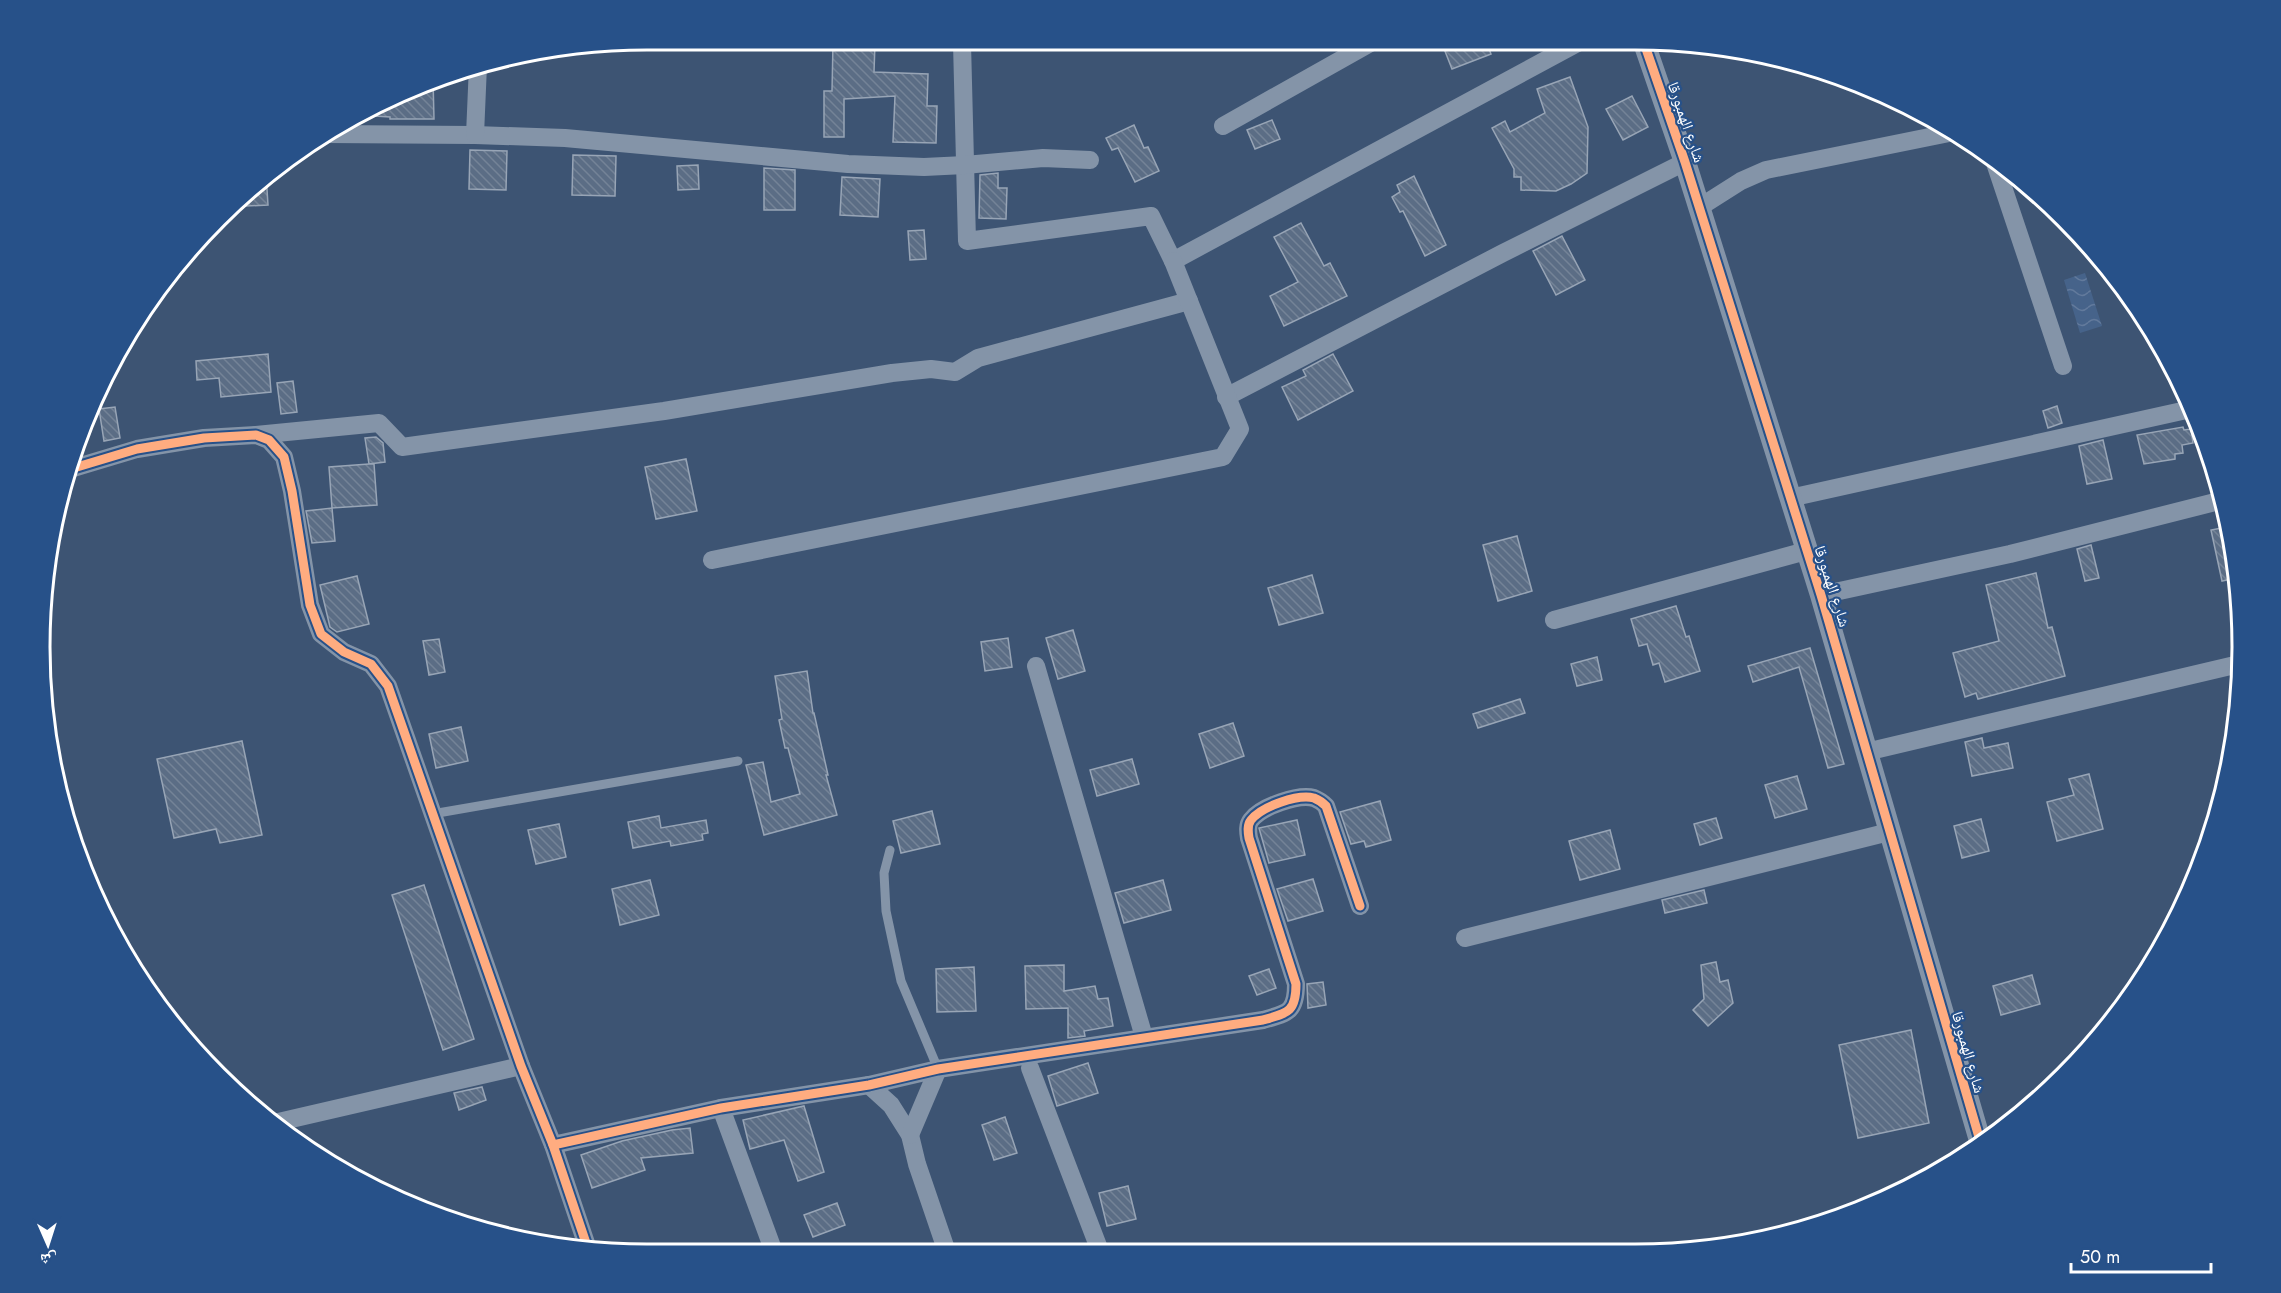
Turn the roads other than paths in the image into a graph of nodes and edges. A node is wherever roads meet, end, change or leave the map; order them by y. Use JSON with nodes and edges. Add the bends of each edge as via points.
{"nodes":[{"id":1,"x":962,"y":50,"type":"edge"},
{"id":2,"x":1358,"y":50,"type":"edge"},
{"id":3,"x":1564,"y":50,"type":"edge"},
{"id":4,"x":1647,"y":50,"type":"edge"},
{"id":5,"x":478,"y":74,"type":"edge"},
{"id":6,"x":1223,"y":126,"type":"dead end"},
{"id":7,"x":340,"y":134,"type":"edge"},
{"id":8,"x":1941,"y":134,"type":"edge"},
{"id":9,"x":475,"y":135,"type":"junction"},
{"id":10,"x":1090,"y":160,"type":"dead end"},
{"id":11,"x":1685,"y":162,"type":"junction"},
{"id":12,"x":965,"y":165,"type":"junction"},
{"id":13,"x":1998,"y":173,"type":"edge"},
{"id":14,"x":1700,"y":207,"type":"junction"},
{"id":15,"x":1173,"y":261,"type":"junction"},
{"id":16,"x":1188,"y":301,"type":"junction"},
{"id":17,"x":2063,"y":366,"type":"dead end"},
{"id":18,"x":1226,"y":397,"type":"junction"},
{"id":19,"x":2183,"y":411,"type":"edge"},
{"id":20,"x":256,"y":435,"type":"junction"},
{"id":21,"x":77,"y":467,"type":"edge"},
{"id":22,"x":1791,"y":498,"type":"junction"},
{"id":23,"x":2213,"y":502,"type":"edge"},
{"id":24,"x":1806,"y":551,"type":"junction"},
{"id":25,"x":712,"y":560,"type":"dead end"},
{"id":26,"x":1821,"y":596,"type":"junction"},
{"id":27,"x":1554,"y":620,"type":"dead end"},
{"id":28,"x":1036,"y":666,"type":"dead end"},
{"id":29,"x":2231,"y":666,"type":"edge"},
{"id":30,"x":1866,"y":752,"type":"junction"},
{"id":31,"x":738,"y":761,"type":"dead end"},
{"id":32,"x":432,"y":814,"type":"junction"},
{"id":33,"x":1889,"y":832,"type":"junction"},
{"id":34,"x":890,"y":850,"type":"dead end"},
{"id":35,"x":1360,"y":906,"type":"dead end"},
{"id":36,"x":1465,"y":938,"type":"dead end"},
{"id":37,"x":1144,"y":1038,"type":"junction"},
{"id":38,"x":521,"y":1066,"type":"junction"},
{"id":39,"x":1030,"y":1068,"type":"dead end"},
{"id":40,"x":938,"y":1069,"type":"junction"},
{"id":41,"x":869,"y":1085,"type":"junction"},
{"id":42,"x":721,"y":1108,"type":"junction"},
{"id":43,"x":285,"y":1121,"type":"edge"},
{"id":44,"x":1978,"y":1134,"type":"edge"},
{"id":45,"x":910,"y":1135,"type":"junction"},
{"id":46,"x":553,"y":1145,"type":"junction"},
{"id":47,"x":585,"y":1240,"type":"edge"},
{"id":48,"x":771,"y":1244,"type":"edge"},
{"id":49,"x":944,"y":1244,"type":"edge"},
{"id":50,"x":1097,"y":1244,"type":"edge"}],
"edges":[{"from":1,"to":12,"type":"street"},
{"from":2,"to":6,"type":"street"},
{"from":3,"to":15,"type":"street"},
{"from":4,"to":11,"type":"street","name":"شارع الهمبورقا"},
{"from":5,"to":9,"type":"street"},
{"from":7,"to":9,"type":"street"},
{"from":8,"to":14,"type":"street","via":[[1767,170]]},
{"from":9,"to":12,"type":"street","via":[[565,138],[848,164]]},
{"from":10,"to":12,"type":"street","via":[[1043,158]]},
{"from":11,"to":14,"type":"street","name":"شارع الهمبورقا"},
{"from":11,"to":18,"type":"street"},
{"from":12,"to":15,"type":"street","via":[[967,241],[1151,216]]},
{"from":13,"to":17,"type":"street"},
{"from":14,"to":22,"type":"street","name":"شارع الهمبورقا"},
{"from":15,"to":16,"type":"street"},
{"from":16,"to":18,"type":"street"},
{"from":16,"to":20,"type":"street","via":[[978,358],[955,372],[931,369],[892,373],[664,411],[402,447],[379,423]]},
{"from":18,"to":25,"type":"street","via":[[1240,429],[1223,457]]},
{"from":19,"to":22,"type":"street"},
{"from":20,"to":21,"type":"street","via":[[204,438],[137,449]]},
{"from":20,"to":32,"type":"street","via":[[269,440],[284,457],[310,605],[321,634],[344,652],[372,664],[388,686]]},
{"from":22,"to":24,"type":"street","name":"شارع الهمبورقا"},
{"from":23,"to":26,"type":"street"},
{"from":24,"to":26,"type":"street","name":"شارع الهمبورقا"},
{"from":24,"to":27,"type":"street"},
{"from":26,"to":30,"type":"street","name":"شارع الهمبورقا"},
{"from":28,"to":37,"type":"street"},
{"from":29,"to":30,"type":"street"},
{"from":30,"to":33,"type":"street","name":"شارع الهمبورقا"},
{"from":31,"to":32,"type":"lane"},
{"from":32,"to":38,"type":"street"},
{"from":33,"to":36,"type":"street"},
{"from":33,"to":44,"type":"street","name":"شارع الهمبورقا"},
{"from":34,"to":40,"type":"lane","via":[[884,873],[886,911],[901,981]]},
{"from":35,"to":37,"type":"street","via":[[1326,806],[1306,797],[1279,802],[1262,811],[1251,819],[1249,838],[1296,984],[1293,1008],[1263,1020]]},
{"from":37,"to":40,"type":"street"},
{"from":38,"to":43,"type":"street"},
{"from":38,"to":46,"type":"street"},
{"from":39,"to":50,"type":"street"},
{"from":40,"to":41,"type":"street"},
{"from":40,"to":45,"type":"street"},
{"from":41,"to":42,"type":"street"},
{"from":41,"to":45,"type":"street","via":[[891,1105]]},
{"from":42,"to":46,"type":"street"},
{"from":42,"to":48,"type":"street"},
{"from":45,"to":49,"type":"street"},
{"from":46,"to":47,"type":"street"}]}
